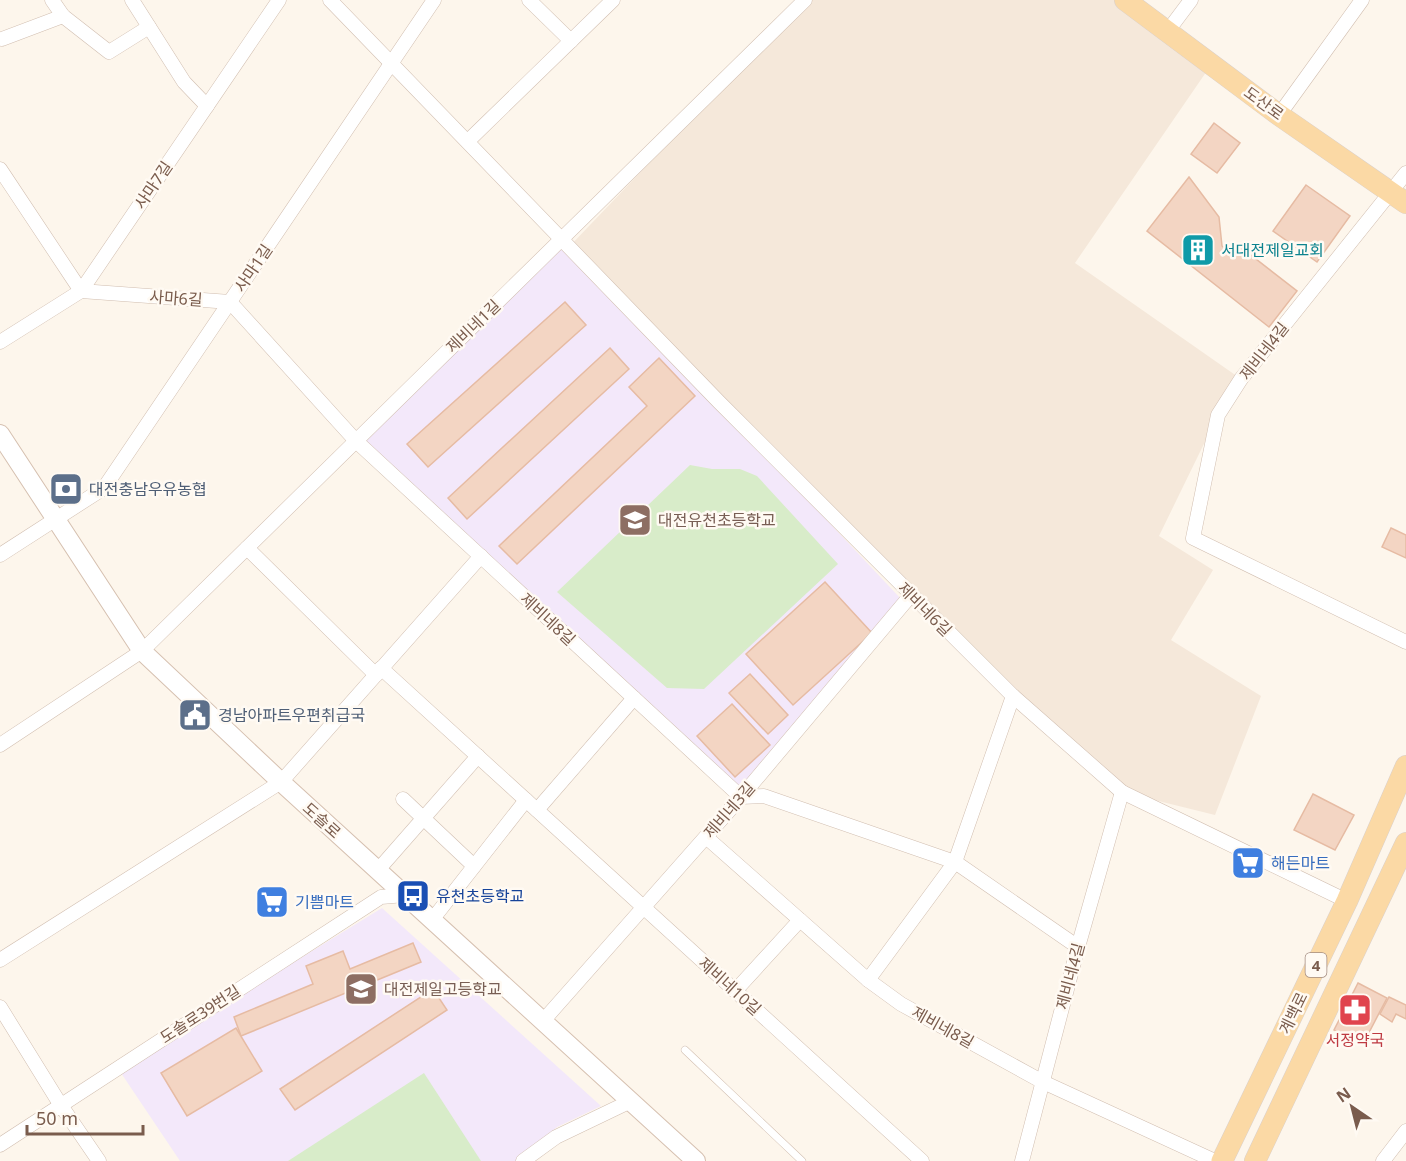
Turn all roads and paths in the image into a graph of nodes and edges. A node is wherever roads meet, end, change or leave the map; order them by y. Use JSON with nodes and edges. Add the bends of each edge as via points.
{"nodes":[{"id":1,"x":52,"y":0,"type":"edge"},
{"id":2,"x":132,"y":0,"type":"edge"},
{"id":3,"x":279,"y":0,"type":"edge"},
{"id":4,"x":330,"y":0,"type":"edge"},
{"id":5,"x":434,"y":0,"type":"edge"},
{"id":6,"x":530,"y":0,"type":"edge"},
{"id":7,"x":613,"y":0,"type":"edge"},
{"id":8,"x":805,"y":0,"type":"edge"},
{"id":9,"x":1125,"y":0,"type":"edge"},
{"id":10,"x":1191,"y":0,"type":"edge"},
{"id":11,"x":1362,"y":0,"type":"edge"},
{"id":12,"x":63,"y":16,"type":"junction"},
{"id":13,"x":149,"y":27,"type":"junction"},
{"id":14,"x":1167,"y":32,"type":"junction"},
{"id":15,"x":2,"y":39,"type":"dead end"},
{"id":16,"x":571,"y":42,"type":"junction"},
{"id":17,"x":390,"y":62,"type":"junction"},
{"id":18,"x":207,"y":105,"type":"junction"},
{"id":19,"x":1279,"y":115,"type":"junction"},
{"id":20,"x":468,"y":141,"type":"junction"},
{"id":21,"x":0,"y":169,"type":"edge"},
{"id":22,"x":1406,"y":173,"type":"edge"},
{"id":23,"x":1399,"y":198,"type":"edge"},
{"id":24,"x":562,"y":238,"type":"junction"},
{"id":25,"x":81,"y":291,"type":"junction"},
{"id":26,"x":230,"y":302,"type":"junction"},
{"id":27,"x":0,"y":342,"type":"edge"},
{"id":28,"x":0,"y":434,"type":"edge"},
{"id":29,"x":356,"y":441,"type":"junction"},
{"id":30,"x":56,"y":519,"type":"junction"},
{"id":31,"x":247,"y":548,"type":"junction"},
{"id":32,"x":0,"y":555,"type":"edge"},
{"id":33,"x":481,"y":556,"type":"junction"},
{"id":34,"x":911,"y":595,"type":"junction"},
{"id":35,"x":1406,"y":642,"type":"edge"},
{"id":36,"x":142,"y":651,"type":"junction"},
{"id":37,"x":379,"y":672,"type":"junction"},
{"id":38,"x":1013,"y":696,"type":"junction"},
{"id":39,"x":634,"y":698,"type":"junction"},
{"id":40,"x":0,"y":745,"type":"edge"},
{"id":41,"x":478,"y":756,"type":"junction"},
{"id":42,"x":1406,"y":766,"type":"edge"},
{"id":43,"x":281,"y":782,"type":"junction"},
{"id":44,"x":1122,"y":792,"type":"junction"},
{"id":45,"x":741,"y":797,"type":"junction"},
{"id":46,"x":403,"y":799,"type":"dead end"},
{"id":47,"x":526,"y":800,"type":"junction"},
{"id":48,"x":537,"y":810,"type":"junction"},
{"id":49,"x":422,"y":818,"type":"junction"},
{"id":50,"x":706,"y":837,"type":"junction"},
{"id":51,"x":1406,"y":843,"type":"edge"},
{"id":52,"x":955,"y":862,"type":"junction"},
{"id":53,"x":474,"y":866,"type":"junction"},
{"id":54,"x":378,"y":870,"type":"junction"},
{"id":55,"x":405,"y":895,"type":"junction"},
{"id":56,"x":1347,"y":901,"type":"junction"},
{"id":57,"x":644,"y":907,"type":"junction"},
{"id":58,"x":432,"y":920,"type":"junction"},
{"id":59,"x":800,"y":920,"type":"junction"},
{"id":60,"x":1078,"y":947,"type":"junction"},
{"id":61,"x":0,"y":960,"type":"edge"},
{"id":62,"x":868,"y":980,"type":"junction"},
{"id":63,"x":735,"y":991,"type":"junction"},
{"id":64,"x":0,"y":1007,"type":"edge"},
{"id":65,"x":543,"y":1021,"type":"junction"},
{"id":66,"x":685,"y":1050,"type":"dead end"},
{"id":67,"x":1043,"y":1082,"type":"junction"},
{"id":68,"x":631,"y":1101,"type":"junction"},
{"id":69,"x":60,"y":1104,"type":"junction"},
{"id":70,"x":1406,"y":1131,"type":"edge"},
{"id":71,"x":0,"y":1145,"type":"edge"},
{"id":72,"x":99,"y":1161,"type":"edge"},
{"id":73,"x":524,"y":1161,"type":"edge"},
{"id":74,"x":696,"y":1161,"type":"edge"},
{"id":75,"x":802,"y":1161,"type":"edge"},
{"id":76,"x":922,"y":1161,"type":"edge"},
{"id":77,"x":1022,"y":1161,"type":"edge"},
{"id":78,"x":1215,"y":1161,"type":"edge"},
{"id":79,"x":1222,"y":1161,"type":"edge"},
{"id":80,"x":1254,"y":1161,"type":"edge"},
{"id":81,"x":1383,"y":1161,"type":"edge"}],
"edges":[{"from":1,"to":12,"type":"street"},
{"from":2,"to":13,"type":"street"},
{"from":3,"to":18,"type":"street","name":"사마7길"},
{"from":4,"to":17,"type":"street","name":"제비네6길"},
{"from":5,"to":17,"type":"street","name":"사마1길"},
{"from":6,"to":16,"type":"street"},
{"from":7,"to":16,"type":"street"},
{"from":8,"to":24,"type":"street","name":"제비네1길"},
{"from":9,"to":14,"type":"main road","name":"도산로"},
{"from":10,"to":14,"type":"street"},
{"from":11,"to":19,"type":"street"},
{"from":12,"to":13,"type":"street","via":[[109,52]]},
{"from":12,"to":15,"type":"street"},
{"from":13,"to":18,"type":"street","via":[[184,82]]},
{"from":14,"to":19,"type":"main road","name":"도산로"},
{"from":16,"to":20,"type":"street"},
{"from":17,"to":20,"type":"street","name":"제비네6길"},
{"from":17,"to":26,"type":"street","name":"사마1길"},
{"from":18,"to":25,"type":"street","name":"사마7길"},
{"from":19,"to":23,"type":"main road","name":"도산로"},
{"from":20,"to":24,"type":"street","name":"제비네6길"},
{"from":21,"to":25,"type":"street"},
{"from":22,"to":23,"type":"street","name":"제비네4길"},
{"from":23,"to":35,"type":"street","name":"제비네4길","via":[[1241,379],[1218,415],[1193,538]]},
{"from":24,"to":29,"type":"street","name":"제비네1길"},
{"from":24,"to":34,"type":"street","name":"제비네6길"},
{"from":25,"to":26,"type":"street","name":"사마6길"},
{"from":25,"to":27,"type":"street","name":"사마7길"},
{"from":26,"to":29,"type":"street"},
{"from":26,"to":30,"type":"street","name":"사마1길","via":[[104,488]]},
{"from":28,"to":30,"type":"street","name":"도솔로"},
{"from":29,"to":31,"type":"street","name":"제비네1길"},
{"from":29,"to":33,"type":"street","name":"제비네8길"},
{"from":30,"to":32,"type":"street","name":"사마1길"},
{"from":30,"to":36,"type":"street","name":"도솔로"},
{"from":31,"to":36,"type":"street","name":"제비네1길"},
{"from":31,"to":37,"type":"street","name":"제비네10길"},
{"from":33,"to":37,"type":"street"},
{"from":33,"to":39,"type":"street","name":"제비네8길"},
{"from":34,"to":38,"type":"street","name":"제비네6길"},
{"from":34,"to":45,"type":"street","name":"제비네3길"},
{"from":36,"to":40,"type":"street","name":"제비네1길"},
{"from":36,"to":43,"type":"street","name":"도솔로"},
{"from":37,"to":41,"type":"street","name":"제비네10길"},
{"from":37,"to":43,"type":"street"},
{"from":38,"to":44,"type":"street","name":"제비네6길"},
{"from":38,"to":52,"type":"street"},
{"from":39,"to":45,"type":"street","name":"제비네8길"},
{"from":39,"to":48,"type":"street"},
{"from":41,"to":47,"type":"street","name":"제비네10길"},
{"from":41,"to":49,"type":"street"},
{"from":42,"to":56,"type":"main road","name":"계백로","number":"4"},
{"from":43,"to":54,"type":"street","name":"도솔로"},
{"from":43,"to":61,"type":"street"},
{"from":44,"to":56,"type":"street","name":"제비네6길"},
{"from":44,"to":60,"type":"street","name":"제비네4길"},
{"from":45,"to":50,"type":"street","name":"제비네3길"},
{"from":45,"to":52,"type":"street","via":[[764,796]]},
{"from":46,"to":49,"type":"street"},
{"from":47,"to":48,"type":"street","name":"제비네10길"},
{"from":47,"to":53,"type":"street"},
{"from":48,"to":57,"type":"street","name":"제비네10길"},
{"from":49,"to":53,"type":"street"},
{"from":49,"to":54,"type":"street"},
{"from":50,"to":57,"type":"street","name":"제비네3길"},
{"from":50,"to":59,"type":"street","name":"제비네8길"},
{"from":51,"to":80,"type":"main road","name":"계백로","number":"4"},
{"from":52,"to":60,"type":"street"},
{"from":52,"to":62,"type":"street"},
{"from":53,"to":58,"type":"street"},
{"from":54,"to":55,"type":"street","name":"도솔로"},
{"from":55,"to":58,"type":"street","name":"도솔로"},
{"from":55,"to":69,"type":"street","name":"도솔로39번길","via":[[381,897]]},
{"from":56,"to":79,"type":"main road","name":"계백로","number":"4"},
{"from":57,"to":63,"type":"street","name":"제비네10길"},
{"from":57,"to":65,"type":"street","name":"제비네3길"},
{"from":58,"to":65,"type":"street","name":"도솔로"},
{"from":59,"to":62,"type":"street","name":"제비네8길"},
{"from":59,"to":63,"type":"street"},
{"from":60,"to":67,"type":"street","name":"제비네4길"},
{"from":62,"to":67,"type":"street","name":"제비네8길","via":[[901,1004]]},
{"from":63,"to":76,"type":"street","name":"제비네10길"},
{"from":64,"to":69,"type":"street"},
{"from":65,"to":68,"type":"street","name":"도솔로"},
{"from":66,"to":75,"type":"lane"},
{"from":67,"to":77,"type":"street","name":"제비네4길"},
{"from":67,"to":78,"type":"street","name":"제비네8길"},
{"from":68,"to":73,"type":"street","via":[[556,1137]]},
{"from":68,"to":74,"type":"street","name":"도솔로"},
{"from":69,"to":71,"type":"street","name":"도솔로39번길"},
{"from":69,"to":72,"type":"street"},
{"from":70,"to":81,"type":"street"}]}
